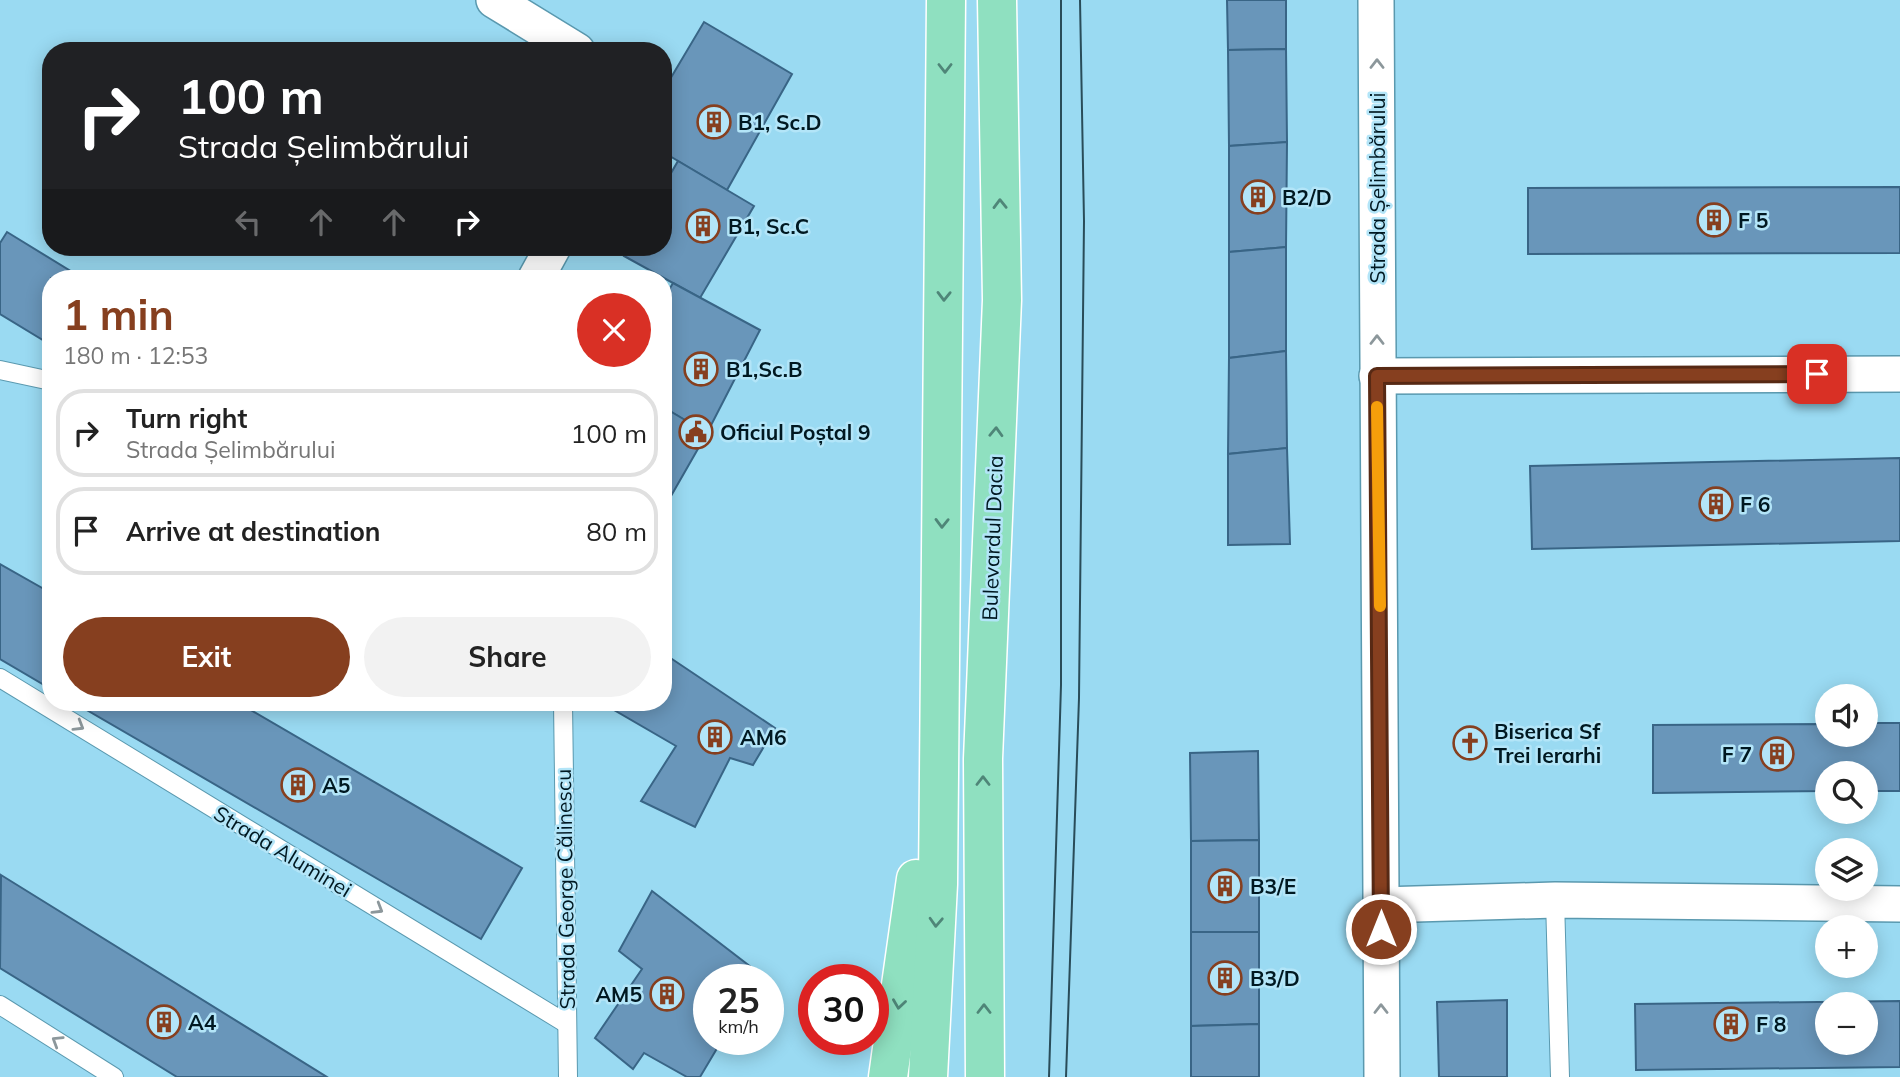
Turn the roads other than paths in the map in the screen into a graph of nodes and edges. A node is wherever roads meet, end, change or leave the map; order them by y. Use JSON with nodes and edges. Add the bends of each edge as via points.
{"nodes":[{"id":1,"x":494,"y":0,"type":"edge"},
{"id":2,"x":946,"y":0,"type":"edge"},
{"id":3,"x":997,"y":0,"type":"edge"},
{"id":4,"x":1376,"y":0,"type":"edge"},
{"id":5,"x":562,"y":42,"type":"edge"},
{"id":6,"x":0,"y":370,"type":"edge"},
{"id":7,"x":1900,"y":374,"type":"edge"},
{"id":8,"x":1377,"y":376,"type":"junction"},
{"id":9,"x":42,"y":379,"type":"edge"},
{"id":10,"x":0,"y":678,"type":"edge"},
{"id":11,"x":42,"y":704,"type":"edge"},
{"id":12,"x":54,"y":711,"type":"edge"},
{"id":13,"x":563,"y":711,"type":"edge"},
{"id":14,"x":939,"y":718,"type":"junction"},
{"id":15,"x":1555,"y":900,"type":"junction"},
{"id":16,"x":1900,"y":904,"type":"edge"},
{"id":17,"x":1381,"y":905,"type":"junction"},
{"id":18,"x":0,"y":1005,"type":"edge"},
{"id":19,"x":566,"y":1024,"type":"junction"},
{"id":20,"x":114,"y":1077,"type":"edge"},
{"id":21,"x":568,"y":1077,"type":"edge"},
{"id":22,"x":888,"y":1077,"type":"edge"},
{"id":23,"x":928,"y":1077,"type":"edge"},
{"id":24,"x":985,"y":1077,"type":"edge"},
{"id":25,"x":1382,"y":1077,"type":"edge"},
{"id":26,"x":1560,"y":1077,"type":"edge"}],
"edges":[{"from":1,"to":5,"type":"street"},
{"from":2,"to":14,"type":"main road","one_way":true},
{"from":24,"to":3,"type":"main road","name":"Bulevardul Dacia","one_way":true,"via":[[983,759],[1002,300]]},
{"from":8,"to":4,"type":"street","name":"Strada Șelimbărului","one_way":true},
{"from":6,"to":9,"type":"lane"},
{"from":7,"to":8,"type":"street"},
{"from":8,"to":17,"type":"street","name":"Strada Șelimbărului"},
{"from":10,"to":11,"type":"lane","name":"Strada Aluminei","one_way":true},
{"from":12,"to":19,"type":"lane","name":"Strada Aluminei","one_way":true},
{"from":13,"to":19,"type":"lane","name":"Strada George Călinescu"},
{"from":14,"to":22,"type":"main road","one_way":true},
{"from":14,"to":23,"type":"main road","one_way":true,"via":[[938,884]]},
{"from":15,"to":16,"type":"street"},
{"from":15,"to":17,"type":"street"},
{"from":15,"to":26,"type":"lane"},
{"from":25,"to":17,"type":"street","name":"Strada Șelimbărului","one_way":true},
{"from":20,"to":18,"type":"lane","one_way":true},
{"from":19,"to":21,"type":"lane","name":"Strada George Călinescu"}]}
